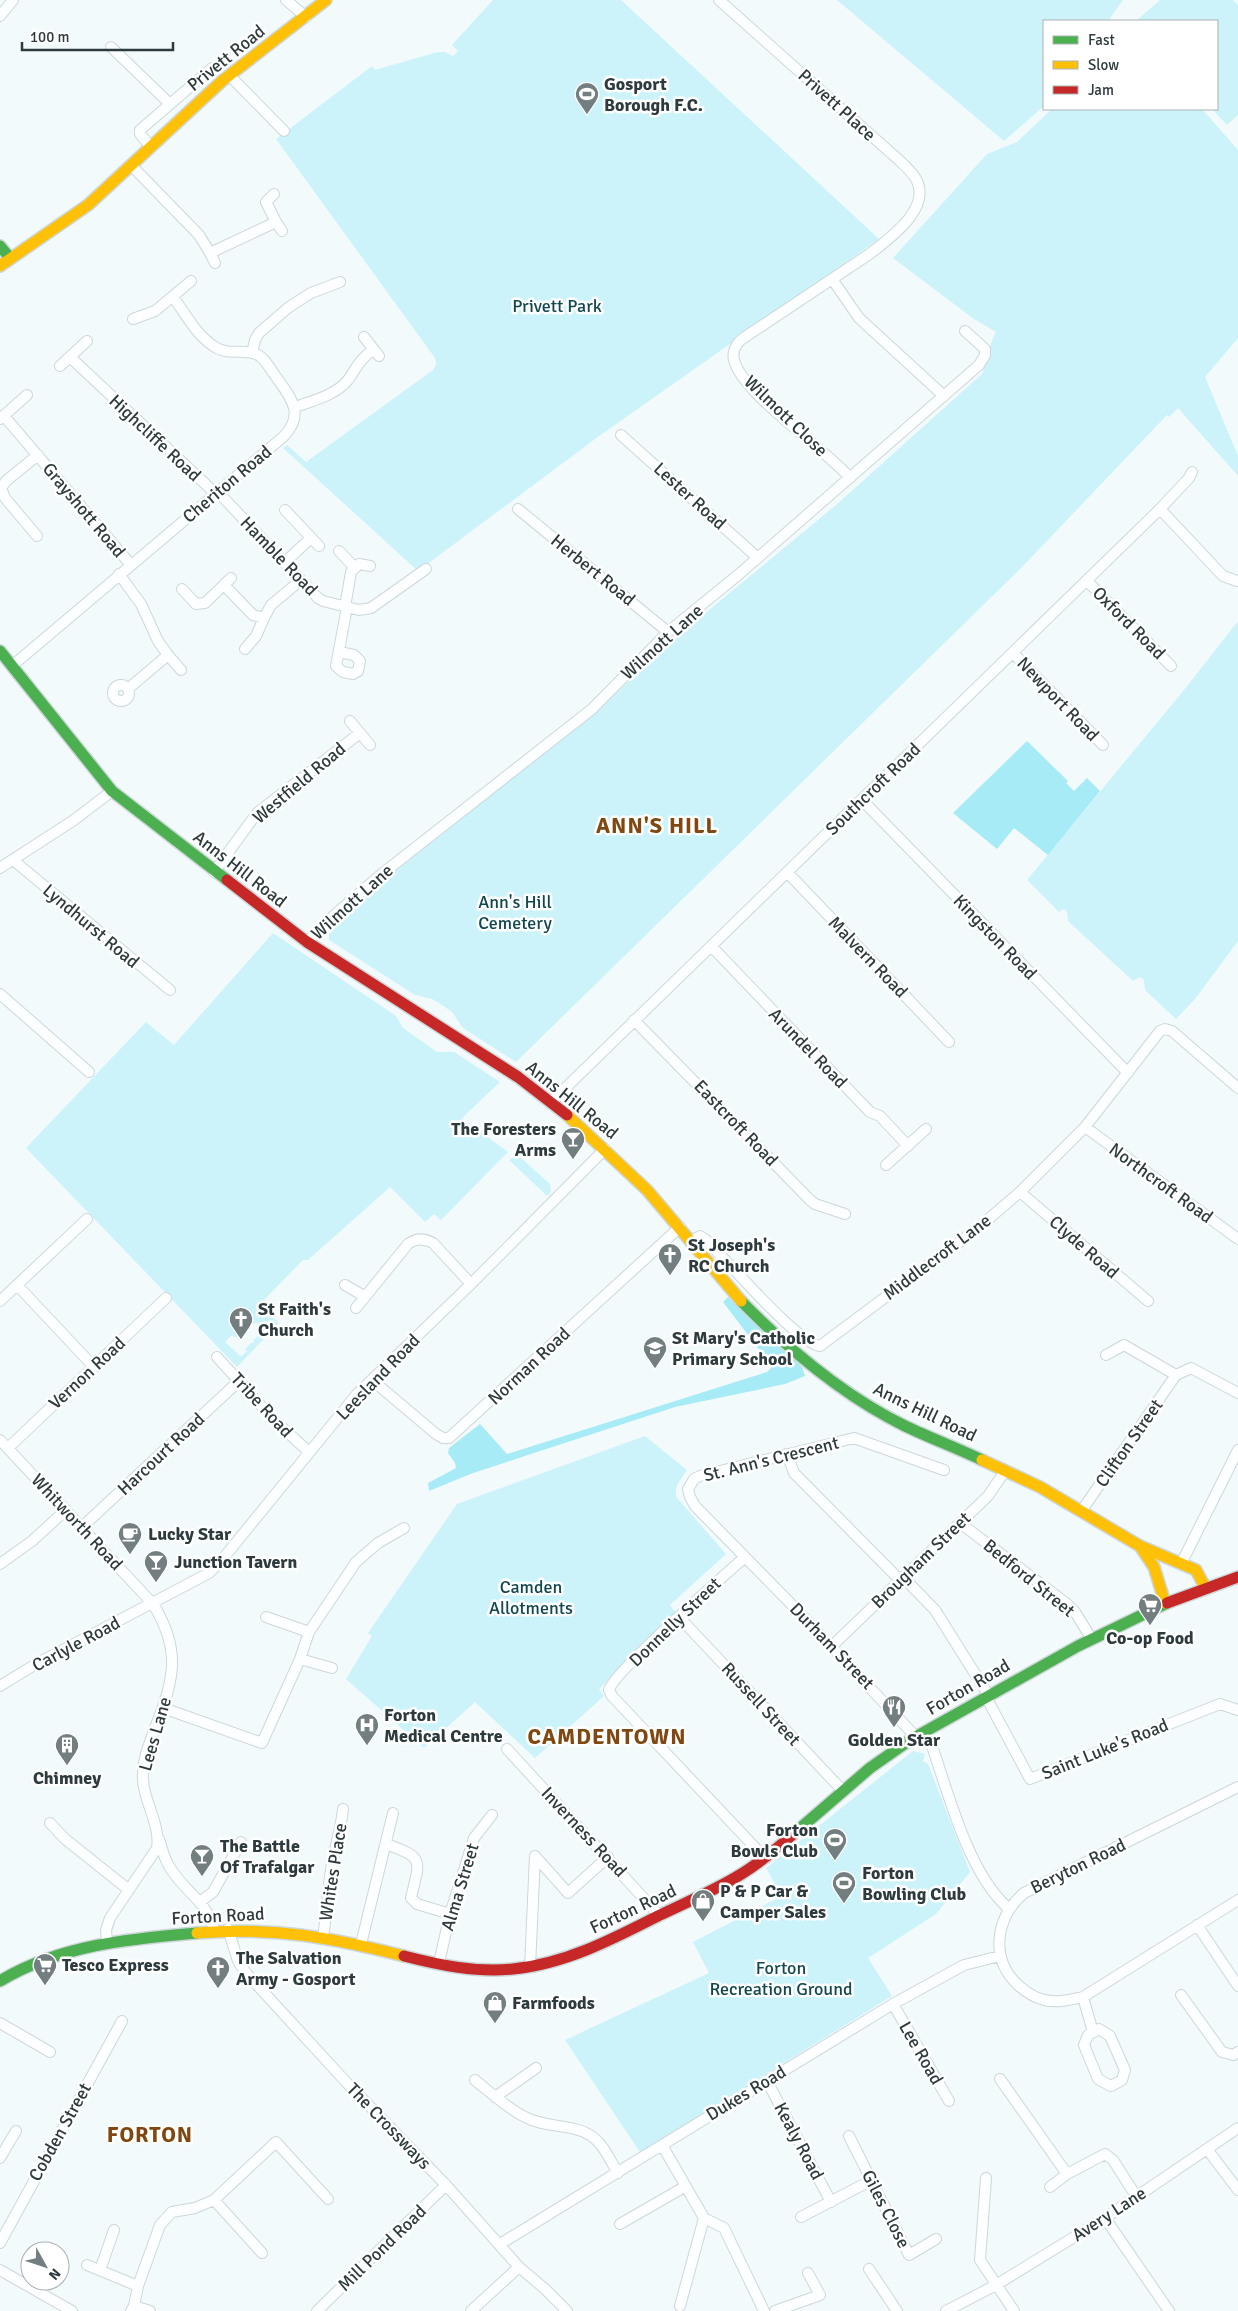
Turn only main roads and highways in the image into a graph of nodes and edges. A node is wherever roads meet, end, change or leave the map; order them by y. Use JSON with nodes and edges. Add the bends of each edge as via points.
{"nodes":[{"id":1,"x":326,"y":0,"type":"edge"},
{"id":2,"x":0,"y":246,"type":"edge"},
{"id":3,"x":10,"y":258,"type":"junction"},
{"id":4,"x":0,"y":266,"type":"edge"},
{"id":5,"x":0,"y":652,"type":"edge"},
{"id":6,"x":1140,"y":1546,"type":"junction"},
{"id":7,"x":1238,"y":1577,"type":"edge"},
{"id":8,"x":1206,"y":1587,"type":"junction"},
{"id":9,"x":1165,"y":1604,"type":"junction"},
{"id":10,"x":0,"y":1981,"type":"edge"}],
"edges":[{"from":1,"to":3,"type":"main road","name":"Privett Road","via":[[229,75],[88,205]]},
{"from":2,"to":3,"type":"main road"},
{"from":3,"to":4,"type":"main road","name":"Privett Road"},
{"from":5,"to":6,"type":"main road","name":"Anns Hill Road","via":[[112,791],[307,942],[518,1077],[551,1102],[647,1190],[731,1291],[772,1333],[850,1394],[905,1426],[1040,1487]]},
{"from":6,"to":8,"type":"main road","name":"Anns Hill Road","via":[[1199,1572]]},
{"from":6,"to":9,"type":"main road","name":"Anns Hill Road","via":[[1154,1567]]},
{"from":7,"to":8,"type":"main road","name":"Forton Road"},
{"from":8,"to":9,"type":"main road","name":"Forton Road"},
{"from":9,"to":10,"type":"main road","name":"Forton Road","via":[[1091,1638],[920,1734],[882,1759],[765,1858],[728,1882],[587,1950],[530,1967],[482,1971],[323,1936],[228,1929],[107,1943],[44,1958]]}]}
